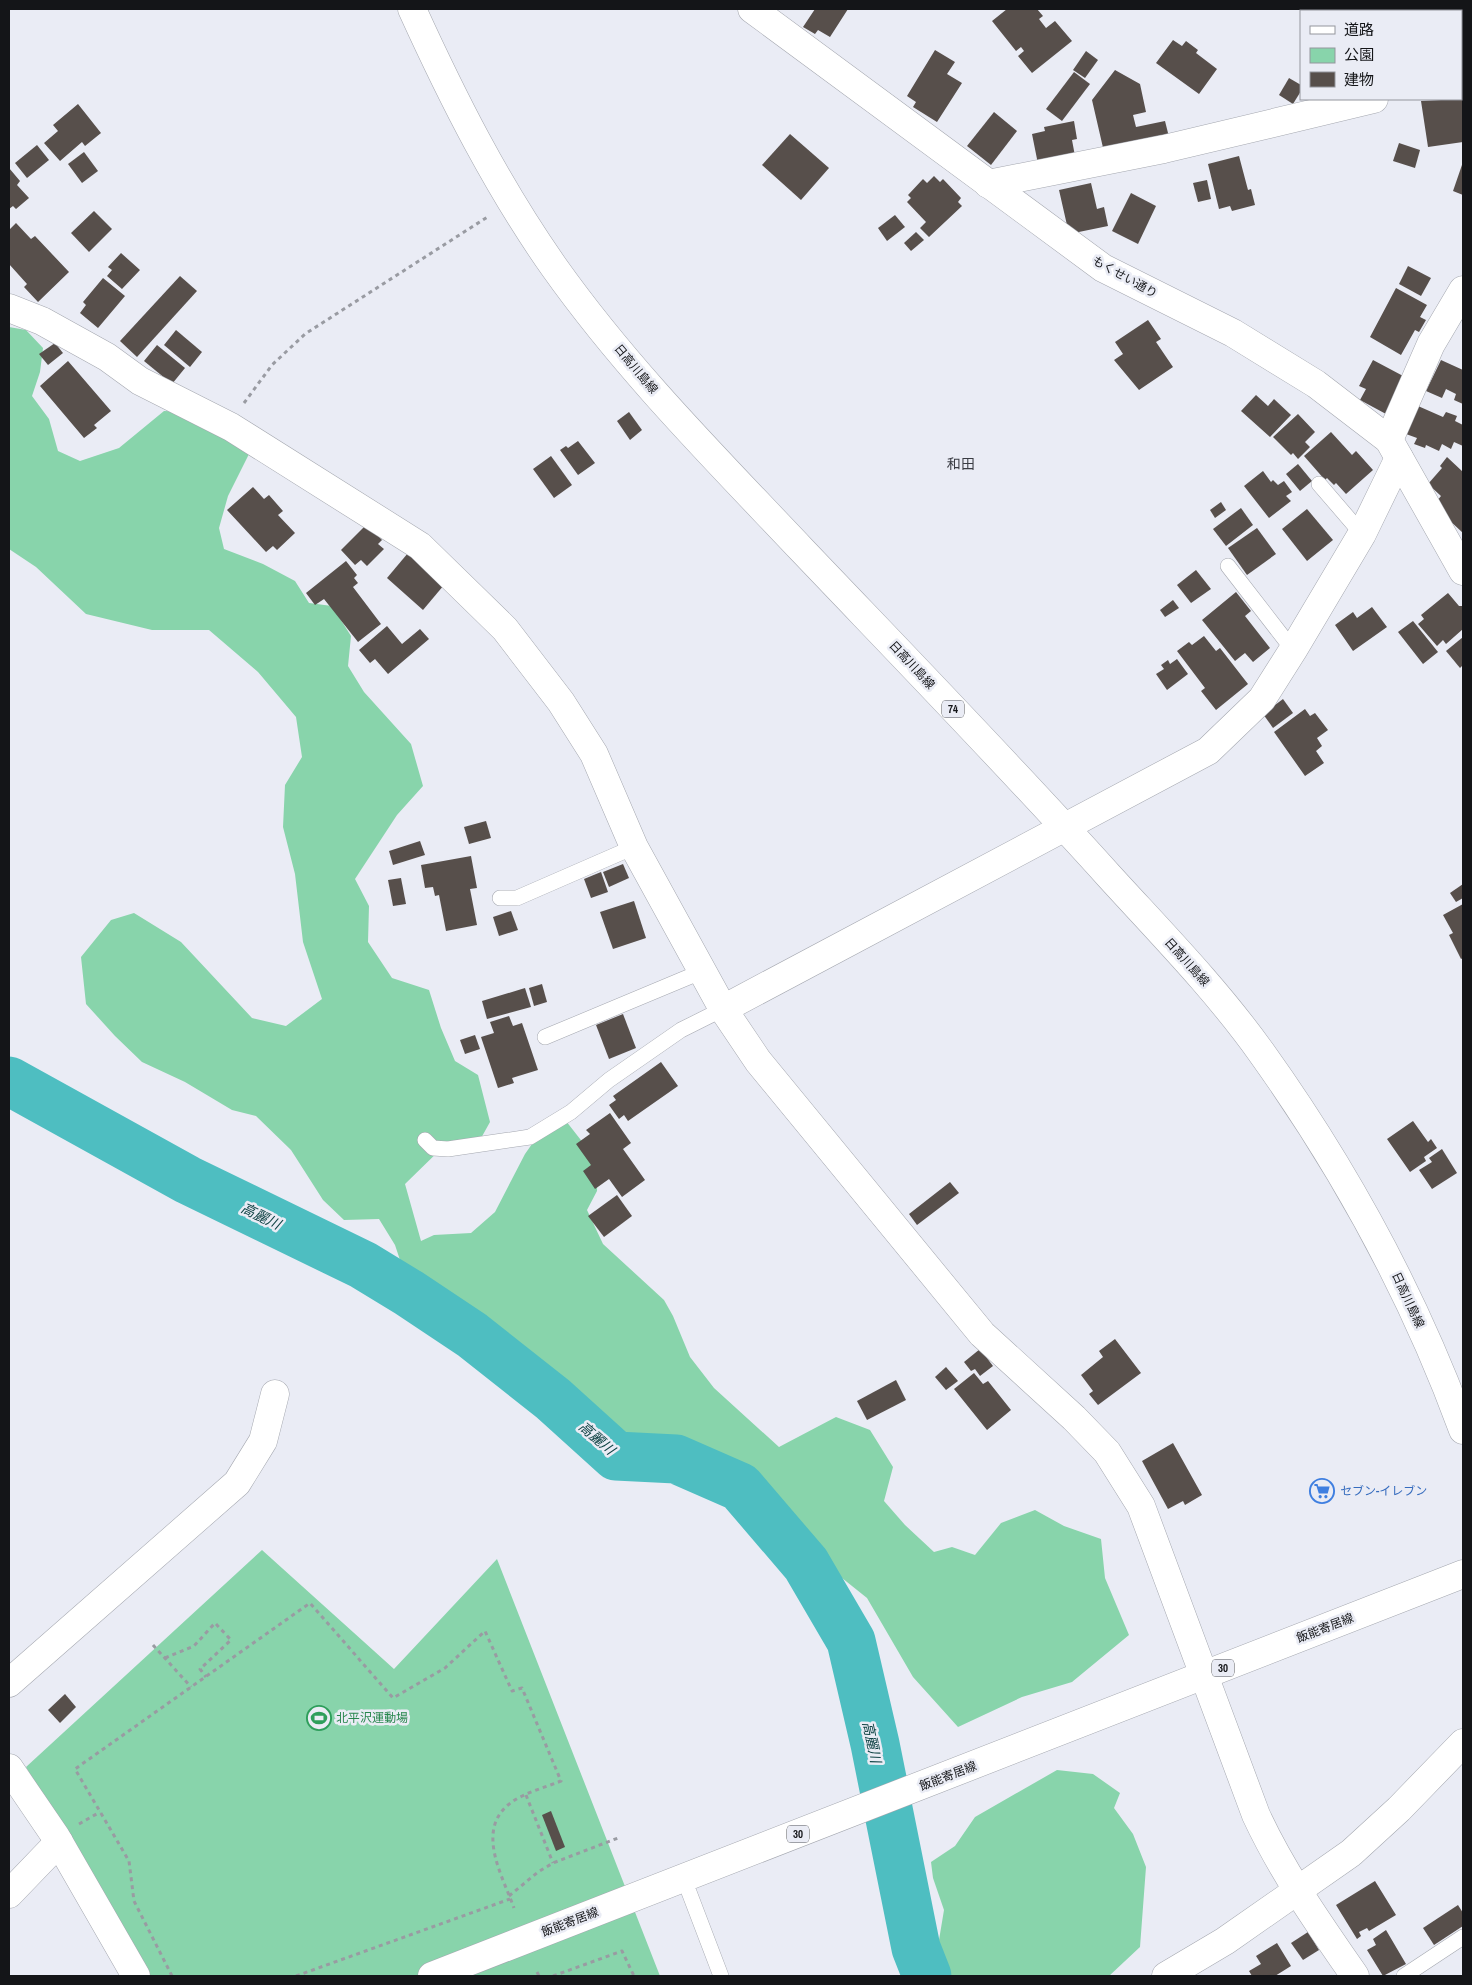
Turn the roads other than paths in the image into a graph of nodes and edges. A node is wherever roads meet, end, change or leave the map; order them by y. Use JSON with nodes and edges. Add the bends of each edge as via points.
{"nodes":[{"id":1,"x":412,"y":9,"type":"edge"},
{"id":2,"x":752,"y":9,"type":"edge"},
{"id":3,"x":1370,"y":100,"type":"edge"},
{"id":4,"x":988,"y":184,"type":"junction"},
{"id":5,"x":1460,"y":302,"type":"edge"},
{"id":6,"x":9,"y":308,"type":"edge"},
{"id":7,"x":1394,"y":449,"type":"junction"},
{"id":8,"x":1319,"y":484,"type":"dead end"},
{"id":9,"x":1362,"y":534,"type":"junction"},
{"id":10,"x":1228,"y":566,"type":"dead end"},
{"id":11,"x":1463,"y":571,"type":"edge"},
{"id":12,"x":1293,"y":650,"type":"junction"},
{"id":13,"x":1066,"y":828,"type":"junction"},
{"id":14,"x":634,"y":846,"type":"junction"},
{"id":15,"x":500,"y":898,"type":"dead end"},
{"id":16,"x":703,"y":971,"type":"junction"},
{"id":17,"x":724,"y":1009,"type":"junction"},
{"id":18,"x":545,"y":1037,"type":"dead end"},
{"id":19,"x":425,"y":1140,"type":"dead end"},
{"id":20,"x":275,"y":1394,"type":"dead end"},
{"id":21,"x":1463,"y":1430,"type":"edge"},
{"id":22,"x":1463,"y":1574,"type":"edge"},
{"id":23,"x":1204,"y":1675,"type":"junction"},
{"id":24,"x":9,"y":1683,"type":"edge"},
{"id":25,"x":1463,"y":1743,"type":"edge"},
{"id":26,"x":9,"y":1768,"type":"edge"},
{"id":27,"x":59,"y":1842,"type":"junction"},
{"id":28,"x":1297,"y":1891,"type":"junction"},
{"id":29,"x":689,"y":1892,"type":"dead end"},
{"id":30,"x":9,"y":1894,"type":"edge"},
{"id":31,"x":1463,"y":1937,"type":"edge"},
{"id":32,"x":136,"y":1976,"type":"edge"},
{"id":33,"x":432,"y":1976,"type":"edge"},
{"id":34,"x":721,"y":1976,"type":"edge"},
{"id":35,"x":1166,"y":1976,"type":"edge"},
{"id":36,"x":1355,"y":1976,"type":"edge"},
{"id":37,"x":1404,"y":1976,"type":"edge"}],
"edges":[{"from":1,"to":13,"type":"street","name":"日高川島線","number":"74","via":[[491,169],[566,283],[618,350],[684,426]]},
{"from":2,"to":4,"type":"street","name":"もくせい通り"},
{"from":3,"to":4,"type":"street","via":[[1164,149]]},
{"from":4,"to":7,"type":"street","name":"もくせい通り","via":[[1103,268],[1233,333],[1316,384]]},
{"from":5,"to":7,"type":"street","via":[[1431,344]]},
{"from":6,"to":14,"type":"street","via":[[42,321],[107,357],[140,381],[231,428],[420,546],[499,623],[561,702],[594,754]]},
{"from":7,"to":9,"type":"street"},
{"from":7,"to":11,"type":"street","name":"もくせい通り"},
{"from":8,"to":9,"type":"lane"},
{"from":9,"to":12,"type":"street"},
{"from":10,"to":12,"type":"lane"},
{"from":12,"to":13,"type":"street","via":[[1262,699],[1208,751]]},
{"from":13,"to":17,"type":"street"},
{"from":13,"to":21,"type":"street","name":"日高川島線","number":"74","via":[[1204,980],[1259,1048],[1307,1119],[1391,1265],[1428,1343]]},
{"from":14,"to":15,"type":"lane","via":[[517,898]]},
{"from":14,"to":16,"type":"street"},
{"from":16,"to":17,"type":"street"},
{"from":16,"to":18,"type":"lane"},
{"from":17,"to":19,"type":"lane","via":[[682,1030],[609,1080],[572,1112],[530,1137],[448,1149],[433,1148]]},
{"from":17,"to":23,"type":"street","via":[[758,1061],[982,1334],[1107,1452],[1140,1506]]},
{"from":20,"to":24,"type":"street","via":[[263,1441],[237,1483]]},
{"from":22,"to":23,"type":"street","name":"飯能寄居線","number":"30"},
{"from":23,"to":28,"type":"street","via":[[1256,1815]]},
{"from":23,"to":33,"type":"street","name":"飯能寄居線","number":"30"},
{"from":25,"to":28,"type":"street","via":[[1399,1809],[1351,1852]]},
{"from":26,"to":27,"type":"street"},
{"from":27,"to":30,"type":"street"},
{"from":27,"to":32,"type":"street"},
{"from":28,"to":35,"type":"street","via":[[1225,1941]]},
{"from":28,"to":36,"type":"street"},
{"from":29,"to":34,"type":"lane"},
{"from":31,"to":37,"type":"lane"}]}
